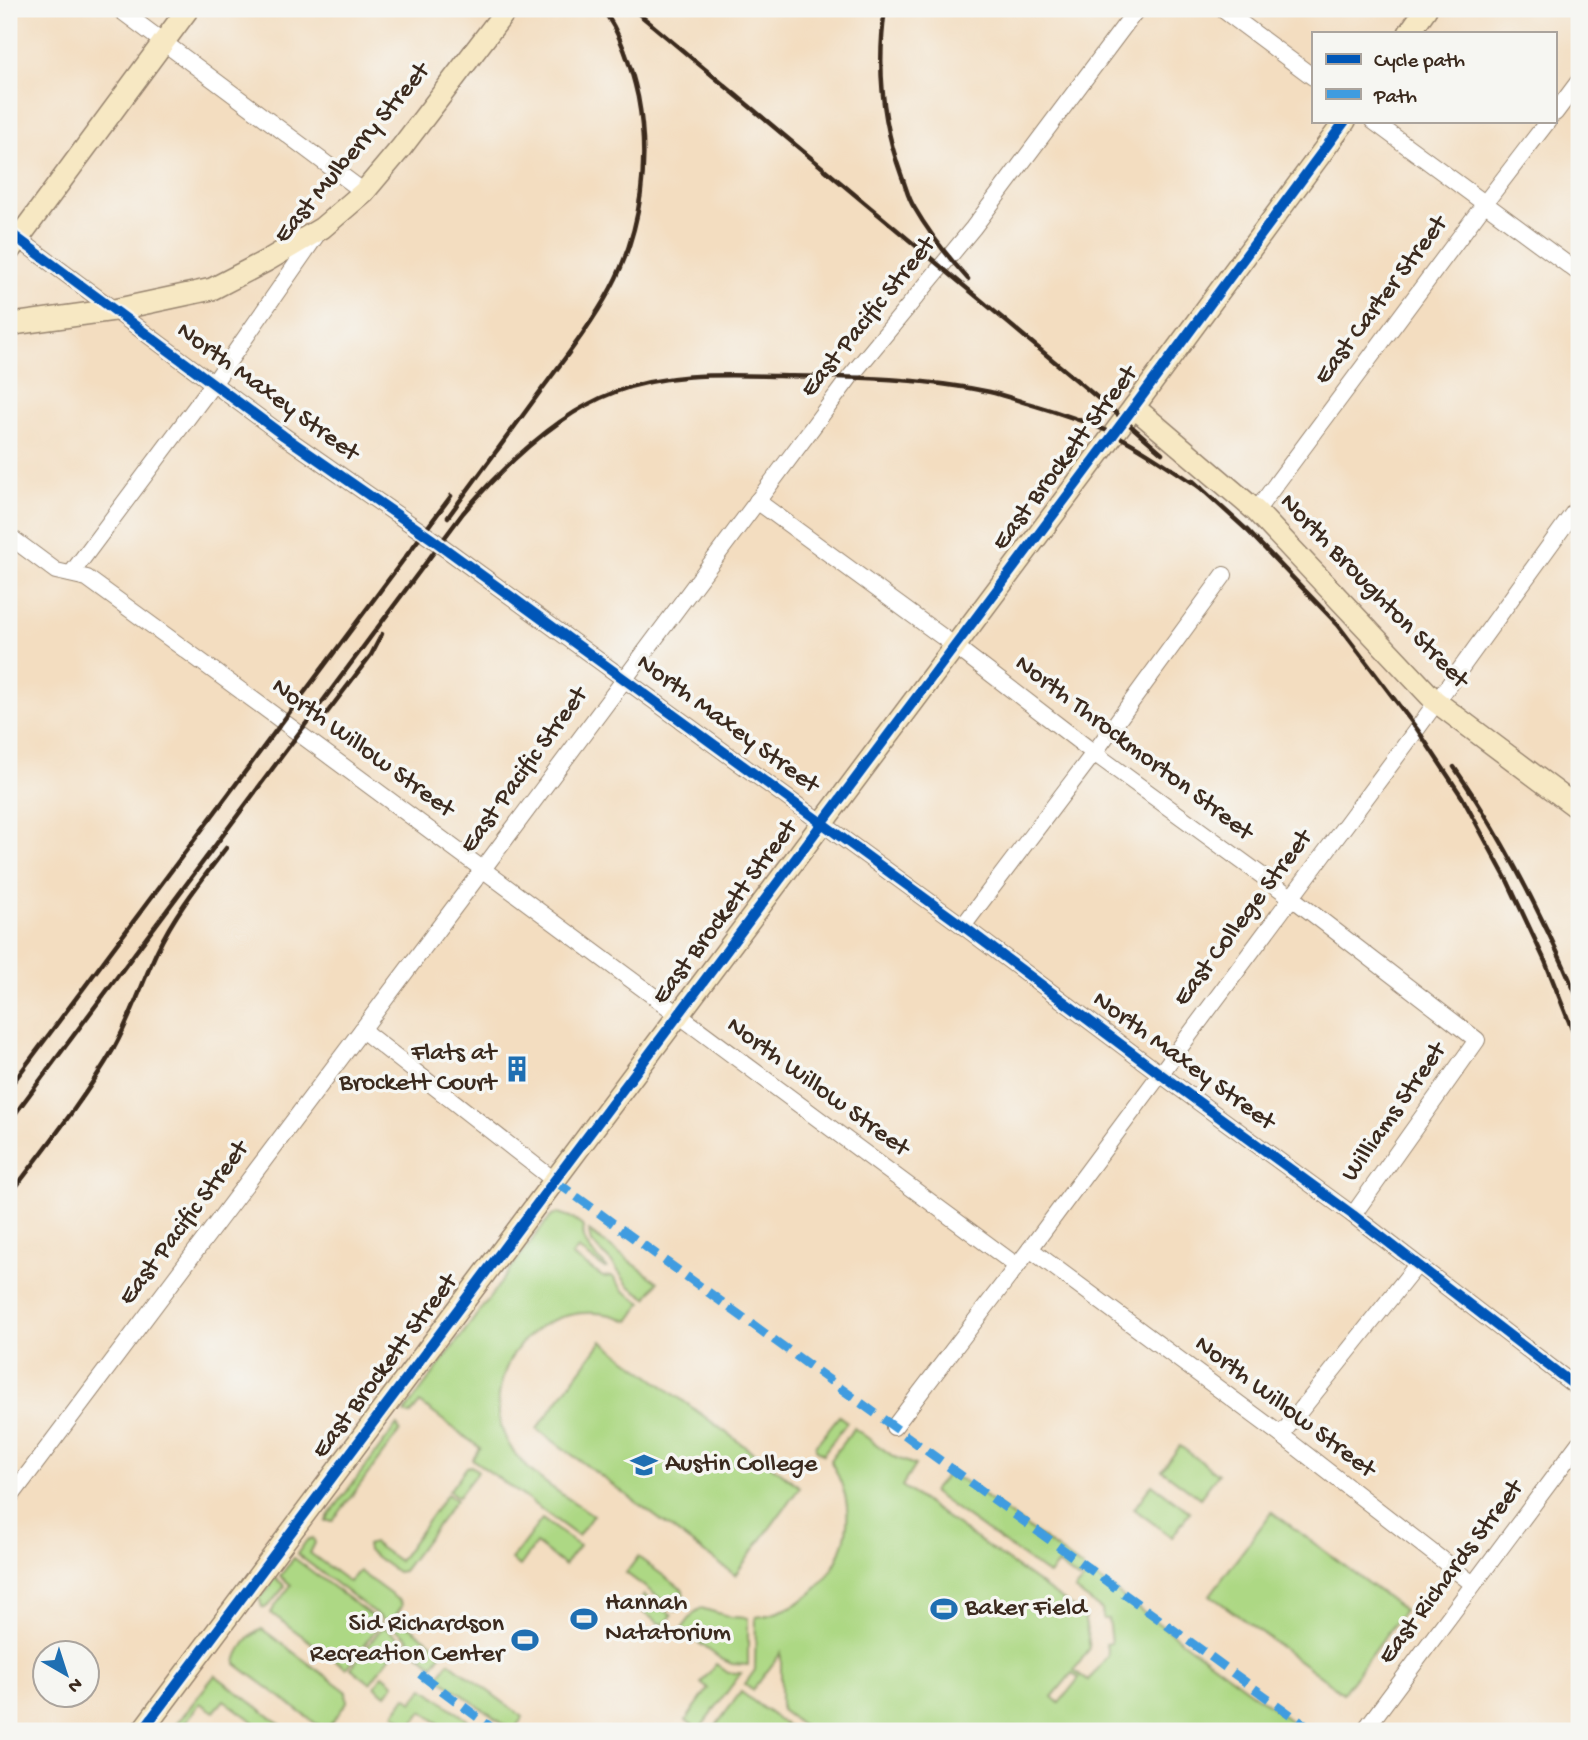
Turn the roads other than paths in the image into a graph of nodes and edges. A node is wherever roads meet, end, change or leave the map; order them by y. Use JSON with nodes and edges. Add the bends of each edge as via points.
{"nodes":[{"id":1,"x":119,"y":9,"type":"edge"},
{"id":2,"x":188,"y":9,"type":"edge"},
{"id":3,"x":507,"y":9,"type":"edge"},
{"id":4,"x":1137,"y":9,"type":"edge"},
{"id":5,"x":1222,"y":9,"type":"edge"},
{"id":6,"x":1426,"y":9,"type":"edge"},
{"id":7,"x":1410,"y":32,"type":"edge"},
{"id":8,"x":162,"y":42,"type":"junction"},
{"id":9,"x":1312,"y":76,"type":"edge"},
{"id":10,"x":1579,"y":81,"type":"edge"},
{"id":11,"x":1556,"y":112,"type":"edge"},
{"id":12,"x":1344,"y":122,"type":"edge"},
{"id":13,"x":1374,"y":122,"type":"edge"},
{"id":14,"x":1547,"y":122,"type":"edge"},
{"id":15,"x":364,"y":192,"type":"junction"},
{"id":16,"x":1485,"y":203,"type":"junction"},
{"id":17,"x":322,"y":228,"type":"junction"},
{"id":18,"x":12,"y":240,"type":"edge"},
{"id":19,"x":1579,"y":273,"type":"edge"},
{"id":20,"x":114,"y":310,"type":"junction"},
{"id":21,"x":9,"y":326,"type":"edge"},
{"id":22,"x":213,"y":384,"type":"junction"},
{"id":23,"x":1133,"y":407,"type":"junction"},
{"id":24,"x":757,"y":501,"type":"junction"},
{"id":25,"x":1579,"y":505,"type":"edge"},
{"id":26,"x":1256,"y":511,"type":"junction"},
{"id":27,"x":1573,"y":524,"type":"edge"},
{"id":28,"x":9,"y":536,"type":"edge"},
{"id":29,"x":71,"y":574,"type":"junction"},
{"id":30,"x":1224,"y":575,"type":"dead end"},
{"id":31,"x":955,"y":646,"type":"junction"},
{"id":32,"x":624,"y":678,"type":"junction"},
{"id":33,"x":1436,"y":701,"type":"junction"},
{"id":34,"x":1094,"y":753,"type":"junction"},
{"id":35,"x":1579,"y":809,"type":"edge"},
{"id":36,"x":822,"y":823,"type":"junction"},
{"id":37,"x":483,"y":869,"type":"junction"},
{"id":38,"x":1292,"y":897,"type":"junction"},
{"id":39,"x":963,"y":926,"type":"junction"},
{"id":40,"x":678,"y":1016,"type":"junction"},
{"id":41,"x":362,"y":1030,"type":"junction"},
{"id":42,"x":1477,"y":1040,"type":"joint"},
{"id":43,"x":1159,"y":1073,"type":"junction"},
{"id":44,"x":555,"y":1181,"type":"junction"},
{"id":45,"x":1353,"y":1215,"type":"junction"},
{"id":46,"x":1030,"y":1249,"type":"junction"},
{"id":47,"x":1418,"y":1265,"type":"junction"},
{"id":48,"x":1017,"y":1266,"type":"junction"},
{"id":49,"x":1579,"y":1389,"type":"edge"},
{"id":50,"x":894,"y":1427,"type":"dead end"},
{"id":51,"x":1281,"y":1435,"type":"junction"},
{"id":52,"x":1579,"y":1443,"type":"edge"},
{"id":53,"x":9,"y":1499,"type":"edge"},
{"id":54,"x":1473,"y":1584,"type":"junction"},
{"id":55,"x":142,"y":1731,"type":"edge"},
{"id":56,"x":1364,"y":1731,"type":"edge"}],
"edges":[{"from":1,"to":8,"type":"street"},
{"from":2,"to":8,"type":"street"},
{"from":3,"to":15,"type":"street","name":"East Mulberry Street"},
{"from":4,"to":24,"type":"street","name":"East Pacific Street","via":[[973,228],[850,377]]},
{"from":5,"to":9,"type":"street"},
{"from":6,"to":7,"type":"street"},
{"from":8,"to":15,"type":"street"},
{"from":8,"to":18,"type":"street"},
{"from":10,"to":11,"type":"street"},
{"from":12,"to":23,"type":"street","name":"East Brockett Street"},
{"from":13,"to":16,"type":"street"},
{"from":14,"to":16,"type":"street","name":"East Carter Street"},
{"from":15,"to":17,"type":"street","name":"East Mulberry Street"},
{"from":16,"to":19,"type":"street"},
{"from":16,"to":26,"type":"street","name":"East Carter Street"},
{"from":17,"to":20,"type":"street","via":[[212,289]]},
{"from":17,"to":22,"type":"street","name":"East Mulberry Street"},
{"from":18,"to":20,"type":"street","name":"North Maxey Street"},
{"from":20,"to":21,"type":"street"},
{"from":20,"to":22,"type":"street","name":"North Maxey Street"},
{"from":22,"to":29,"type":"street","name":"East Mulberry Street"},
{"from":22,"to":32,"type":"street","name":"North Maxey Street"},
{"from":23,"to":26,"type":"street","name":"North Broughton Street"},
{"from":23,"to":31,"type":"street","name":"East Brockett Street"},
{"from":24,"to":31,"type":"street","name":"North Throckmorton Street"},
{"from":24,"to":32,"type":"street","name":"East Pacific Street"},
{"from":25,"to":27,"type":"street","name":"East College Street"},
{"from":26,"to":33,"type":"street","name":"North Broughton Street"},
{"from":27,"to":33,"type":"street","name":"East College Street"},
{"from":28,"to":29,"type":"street","name":"North Willow Street","via":[[56,571]]},
{"from":29,"to":37,"type":"street","name":"North Willow Street","via":[[87,578]]},
{"from":30,"to":34,"type":"street"},
{"from":31,"to":34,"type":"street","name":"North Throckmorton Street"},
{"from":31,"to":36,"type":"street","name":"East Brockett Street"},
{"from":32,"to":36,"type":"street","name":"North Maxey Street"},
{"from":32,"to":37,"type":"street","name":"East Pacific Street"},
{"from":33,"to":35,"type":"street","name":"North Broughton Street"},
{"from":33,"to":38,"type":"street","name":"East College Street"},
{"from":34,"to":38,"type":"street","name":"North Throckmorton Street"},
{"from":34,"to":39,"type":"street"},
{"from":36,"to":39,"type":"street","name":"North Maxey Street"},
{"from":36,"to":40,"type":"street","name":"East Brockett Street"},
{"from":37,"to":40,"type":"street","name":"North Willow Street"},
{"from":37,"to":41,"type":"street","name":"East Pacific Street"},
{"from":38,"to":42,"type":"street","name":"North Throckmorton Street"},
{"from":38,"to":43,"type":"street","name":"East College Street"},
{"from":39,"to":43,"type":"street","name":"North Maxey Street"},
{"from":40,"to":44,"type":"street","name":"East Brockett Street"},
{"from":40,"to":48,"type":"street","name":"North Willow Street"},
{"from":41,"to":44,"type":"street"},
{"from":41,"to":53,"type":"street","name":"East Pacific Street"},
{"from":42,"to":45,"type":"street","name":"Williams Street"},
{"from":43,"to":45,"type":"street","name":"North Maxey Street"},
{"from":43,"to":46,"type":"street","name":"East College Street"},
{"from":44,"to":55,"type":"street","name":"East Brockett Street"},
{"from":45,"to":47,"type":"street","name":"North Maxey Street"},
{"from":46,"to":48,"type":"street","name":"East College Street"},
{"from":46,"to":51,"type":"street","name":"North Willow Street"},
{"from":47,"to":49,"type":"street","name":"North Maxey Street"},
{"from":47,"to":51,"type":"street"},
{"from":48,"to":50,"type":"street","name":"East College Street"},
{"from":51,"to":54,"type":"street","name":"North Willow Street"},
{"from":52,"to":54,"type":"street","name":"East Richards Street"},
{"from":54,"to":56,"type":"street","name":"East Richards Street"}]}
